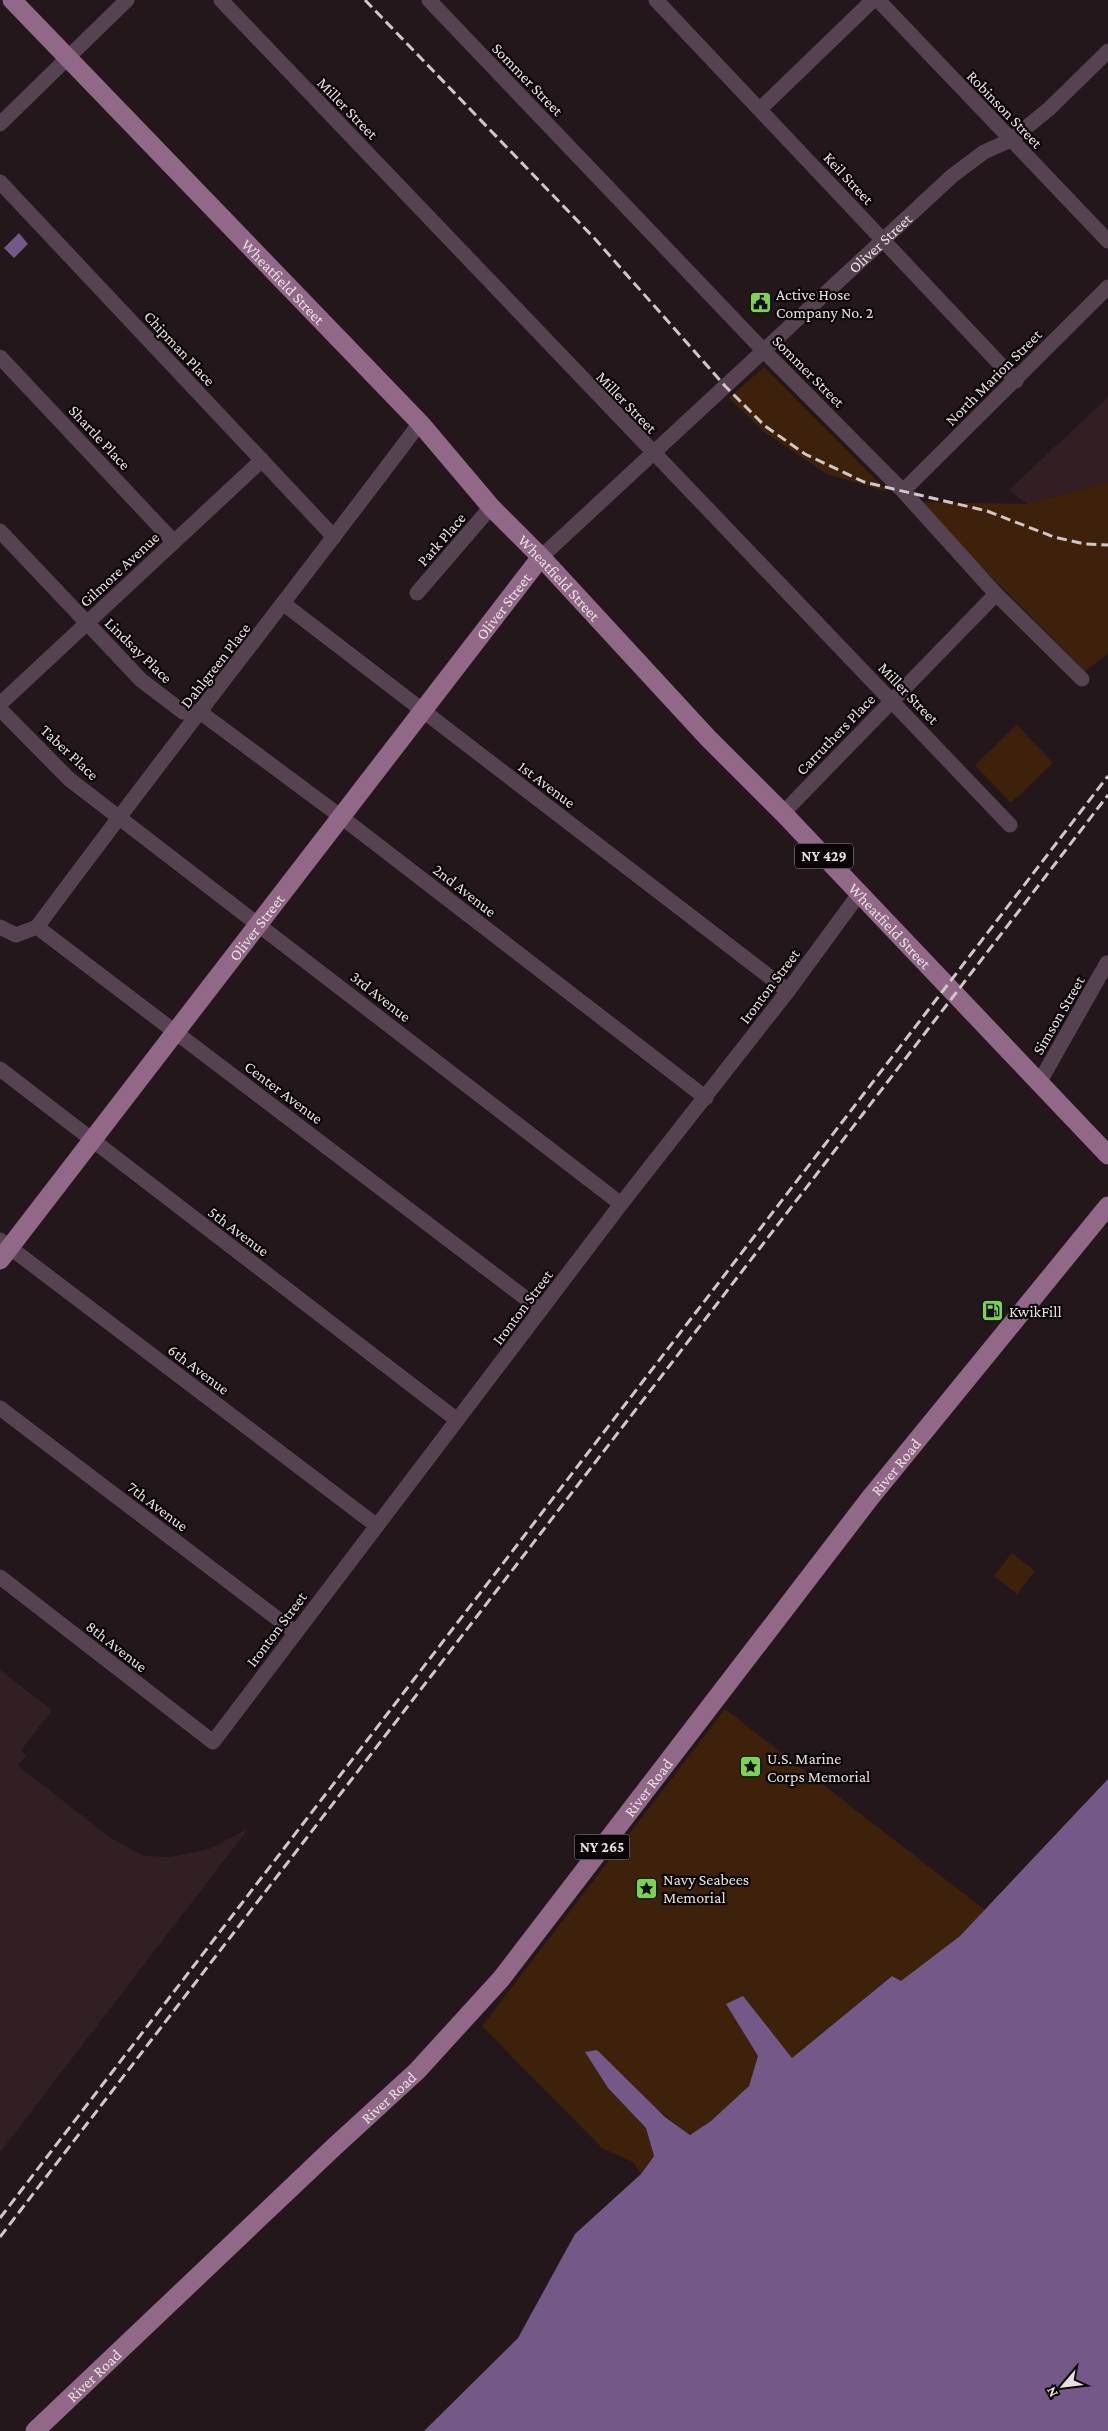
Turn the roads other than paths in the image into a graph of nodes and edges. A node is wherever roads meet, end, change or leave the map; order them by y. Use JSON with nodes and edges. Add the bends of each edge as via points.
{"nodes":[{"id":1,"x":12,"y":0,"type":"edge"},
{"id":2,"x":127,"y":0,"type":"edge"},
{"id":3,"x":221,"y":0,"type":"edge"},
{"id":4,"x":428,"y":0,"type":"edge"},
{"id":5,"x":656,"y":0,"type":"edge"},
{"id":6,"x":874,"y":0,"type":"edge"},
{"id":7,"x":878,"y":0,"type":"edge"},
{"id":8,"x":1108,"y":51,"type":"edge"},
{"id":9,"x":68,"y":57,"type":"junction"},
{"id":10,"x":760,"y":109,"type":"junction"},
{"id":11,"x":0,"y":124,"type":"edge"},
{"id":12,"x":1012,"y":140,"type":"junction"},
{"id":13,"x":0,"y":182,"type":"edge"},
{"id":14,"x":882,"y":239,"type":"junction"},
{"id":15,"x":1108,"y":241,"type":"edge"},
{"id":16,"x":1108,"y":287,"type":"edge"},
{"id":17,"x":763,"y":350,"type":"junction"},
{"id":18,"x":0,"y":357,"type":"edge"},
{"id":19,"x":1016,"y":381,"type":"junction"},
{"id":20,"x":420,"y":423,"type":"junction"},
{"id":21,"x":652,"y":453,"type":"junction"},
{"id":22,"x":262,"y":460,"type":"junction"},
{"id":23,"x":903,"y":491,"type":"junction"},
{"id":24,"x":491,"y":507,"type":"junction"},
{"id":25,"x":0,"y":531,"type":"edge"},
{"id":26,"x":334,"y":537,"type":"junction"},
{"id":27,"x":174,"y":542,"type":"junction"},
{"id":28,"x":540,"y":557,"type":"junction"},
{"id":29,"x":417,"y":593,"type":"dead end"},
{"id":30,"x":996,"y":594,"type":"junction"},
{"id":31,"x":284,"y":604,"type":"junction"},
{"id":32,"x":87,"y":624,"type":"junction"},
{"id":33,"x":1082,"y":679,"type":"dead end"},
{"id":34,"x":892,"y":700,"type":"junction"},
{"id":35,"x":0,"y":704,"type":"edge"},
{"id":36,"x":0,"y":708,"type":"edge"},
{"id":37,"x":422,"y":710,"type":"junction"},
{"id":38,"x":200,"y":712,"type":"junction"},
{"id":39,"x":783,"y":813,"type":"junction"},
{"id":40,"x":340,"y":816,"type":"junction"},
{"id":41,"x":118,"y":817,"type":"junction"},
{"id":42,"x":1010,"y":826,"type":"dead end"},
{"id":43,"x":859,"y":894,"type":"junction"},
{"id":44,"x":259,"y":923,"type":"junction"},
{"id":45,"x":37,"y":927,"type":"junction"},
{"id":46,"x":0,"y":928,"type":"edge"},
{"id":47,"x":1107,"y":963,"type":"edge"},
{"id":48,"x":788,"y":991,"type":"junction"},
{"id":49,"x":175,"y":1031,"type":"junction"},
{"id":50,"x":0,"y":1069,"type":"edge"},
{"id":51,"x":1039,"y":1083,"type":"junction"},
{"id":52,"x":706,"y":1098,"type":"junction"},
{"id":53,"x":91,"y":1140,"type":"junction"},
{"id":54,"x":1108,"y":1155,"type":"edge"},
{"id":55,"x":621,"y":1204,"type":"junction"},
{"id":56,"x":1108,"y":1206,"type":"edge"},
{"id":57,"x":3,"y":1249,"type":"edge"},
{"id":58,"x":541,"y":1310,"type":"junction"},
{"id":59,"x":0,"y":1408,"type":"edge"},
{"id":60,"x":457,"y":1420,"type":"junction"},
{"id":61,"x":377,"y":1526,"type":"junction"},
{"id":62,"x":0,"y":1577,"type":"edge"},
{"id":63,"x":295,"y":1632,"type":"junction"},
{"id":64,"x":213,"y":1742,"type":"joint"},
{"id":65,"x":35,"y":2431,"type":"edge"}],
"edges":[{"from":1,"to":9,"type":"main road","name":"Wheatfield Street"},
{"from":2,"to":9,"type":"street"},
{"from":3,"to":21,"type":"street","name":"Miller Street"},
{"from":4,"to":17,"type":"street","name":"Sommer Street"},
{"from":5,"to":10,"type":"street","name":"Keil Street"},
{"from":6,"to":10,"type":"street"},
{"from":7,"to":12,"type":"street","name":"Robinson Street"},
{"from":8,"to":12,"type":"street","name":"Oliver Street"},
{"from":9,"to":11,"type":"street"},
{"from":9,"to":20,"type":"main road","name":"Wheatfield Street"},
{"from":10,"to":14,"type":"street","name":"Keil Street"},
{"from":12,"to":14,"type":"street","name":"Oliver Street","via":[[984,152],[952,176]]},
{"from":12,"to":15,"type":"street","name":"Robinson Street"},
{"from":13,"to":22,"type":"street","name":"Chipman Place"},
{"from":14,"to":17,"type":"street","name":"Oliver Street"},
{"from":14,"to":19,"type":"street","name":"Keil Street"},
{"from":16,"to":19,"type":"street","name":"North Marion Street"},
{"from":17,"to":21,"type":"street","name":"Oliver Street"},
{"from":17,"to":23,"type":"street","name":"Sommer Street"},
{"from":18,"to":27,"type":"street","name":"Shartle Place"},
{"from":19,"to":23,"type":"street","name":"North Marion Street"},
{"from":20,"to":24,"type":"main road","name":"Wheatfield Street"},
{"from":20,"to":26,"type":"street","name":"Dahlgreen Place"},
{"from":21,"to":28,"type":"street","name":"Oliver Street"},
{"from":21,"to":34,"type":"street","name":"Miller Street"},
{"from":22,"to":26,"type":"street","name":"Chipman Place"},
{"from":22,"to":27,"type":"street","name":"Gilmore Avenue"},
{"from":23,"to":30,"type":"street","name":"Sommer Street"},
{"from":24,"to":28,"type":"main road","name":"Wheatfield Street"},
{"from":24,"to":29,"type":"street","name":"Park Place"},
{"from":25,"to":32,"type":"street","name":"Lindsay Place"},
{"from":26,"to":31,"type":"street","name":"Dahlgreen Place"},
{"from":27,"to":32,"type":"street","name":"Gilmore Avenue"},
{"from":28,"to":37,"type":"main road","name":"Oliver Street"},
{"from":28,"to":39,"type":"main road","name":"Wheatfield Street","number":"NY 429","via":[[708,738]]},
{"from":30,"to":33,"type":"street","name":"Sommer Street"},
{"from":30,"to":34,"type":"street","name":"Carruthers Place"},
{"from":31,"to":37,"type":"street","name":"1st Avenue"},
{"from":31,"to":38,"type":"street","name":"Dahlgreen Place"},
{"from":32,"to":35,"type":"street","name":"Gilmore Avenue"},
{"from":32,"to":38,"type":"street","name":"Lindsay Place","via":[[141,680],[183,712]]},
{"from":34,"to":39,"type":"street","name":"Carruthers Place"},
{"from":34,"to":42,"type":"street","name":"Miller Street"},
{"from":36,"to":41,"type":"street","name":"Taber Place","via":[[69,779]]},
{"from":37,"to":40,"type":"main road","name":"Oliver Street"},
{"from":37,"to":48,"type":"street","name":"1st Avenue"},
{"from":38,"to":40,"type":"street","name":"2nd Avenue"},
{"from":38,"to":41,"type":"street","name":"Dahlgreen Place"},
{"from":39,"to":43,"type":"main road","name":"Wheatfield Street","number":"NY 429"},
{"from":40,"to":44,"type":"main road","name":"Oliver Street"},
{"from":40,"to":52,"type":"street","name":"2nd Avenue"},
{"from":41,"to":44,"type":"street","name":"3rd Avenue"},
{"from":41,"to":45,"type":"street","name":"Dahlgreen Place"},
{"from":43,"to":48,"type":"street","name":"Ironton Street"},
{"from":43,"to":51,"type":"main road","name":"Wheatfield Street","number":"NY 429"},
{"from":44,"to":49,"type":"main road","name":"Oliver Street"},
{"from":44,"to":55,"type":"street","name":"3rd Avenue"},
{"from":45,"to":46,"type":"street","via":[[16,935]]},
{"from":45,"to":49,"type":"street","name":"Center Avenue"},
{"from":47,"to":51,"type":"street","name":"Simson Street"},
{"from":48,"to":52,"type":"street","name":"Ironton Street"},
{"from":49,"to":53,"type":"main road","name":"Oliver Street"},
{"from":49,"to":58,"type":"street","name":"Center Avenue"},
{"from":50,"to":53,"type":"street","name":"5th Avenue"},
{"from":51,"to":54,"type":"main road","name":"Wheatfield Street","number":"NY 429"},
{"from":52,"to":55,"type":"street","name":"Ironton Street"},
{"from":53,"to":57,"type":"main road","name":"Oliver Street"},
{"from":53,"to":60,"type":"street","name":"5th Avenue"},
{"from":55,"to":58,"type":"street","name":"Ironton Street"},
{"from":56,"to":65,"type":"main road","name":"River Road","number":"NY 265","via":[[870,1498],[516,1960],[471,2014],[416,2072]]},
{"from":57,"to":61,"type":"street","name":"6th Avenue"},
{"from":58,"to":60,"type":"street","name":"Ironton Street"},
{"from":59,"to":63,"type":"street","name":"7th Avenue"},
{"from":60,"to":61,"type":"street","name":"Ironton Street"},
{"from":61,"to":63,"type":"street","name":"Ironton Street"},
{"from":62,"to":64,"type":"street","name":"8th Avenue"},
{"from":63,"to":64,"type":"street","name":"Ironton Street"}]}
